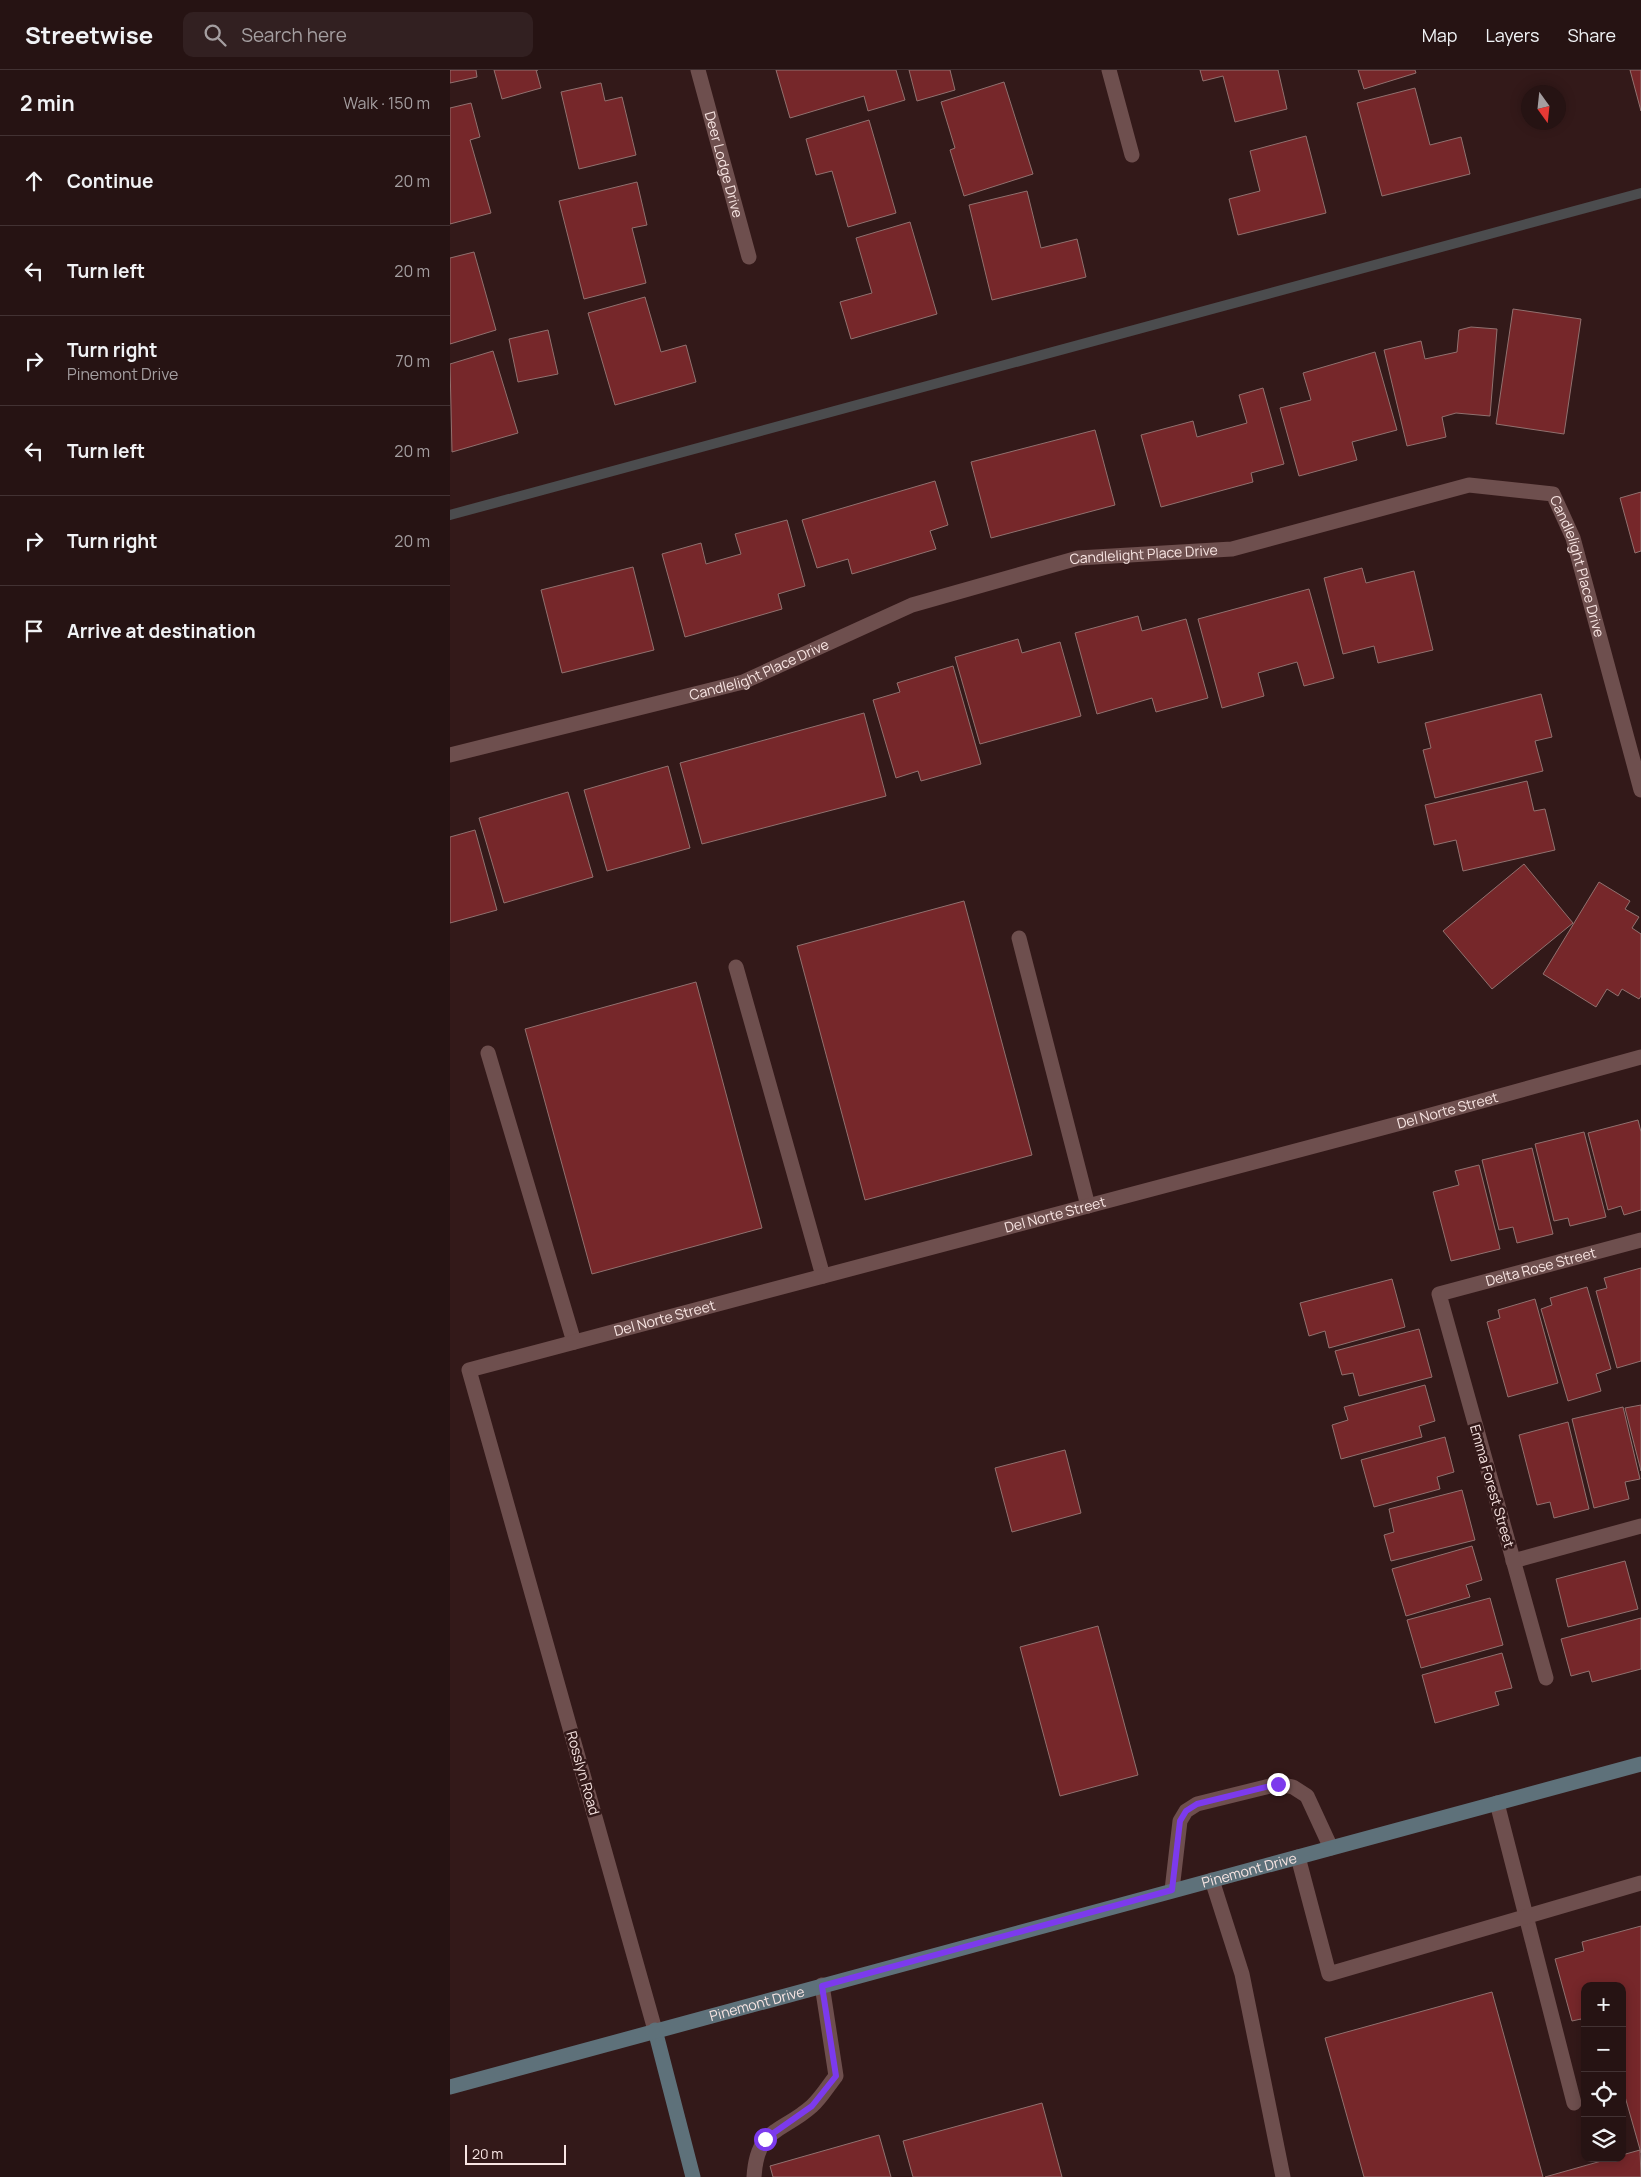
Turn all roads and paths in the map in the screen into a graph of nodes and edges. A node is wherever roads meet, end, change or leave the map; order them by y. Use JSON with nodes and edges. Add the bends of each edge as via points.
{"nodes":[{"id":1,"x":698,"y":70,"type":"edge"},
{"id":2,"x":1109,"y":70,"type":"edge"},
{"id":3,"x":1132,"y":155,"type":"dead end"},
{"id":4,"x":749,"y":258,"type":"dead end"},
{"id":5,"x":450,"y":755,"type":"edge"},
{"id":6,"x":1641,"y":790,"type":"edge"},
{"id":7,"x":1019,"y":938,"type":"dead end"},
{"id":8,"x":736,"y":967,"type":"dead end"},
{"id":9,"x":488,"y":1053,"type":"dead end"},
{"id":10,"x":1641,"y":1057,"type":"edge"},
{"id":11,"x":1088,"y":1206,"type":"junction"},
{"id":12,"x":1641,"y":1240,"type":"edge"},
{"id":13,"x":824,"y":1276,"type":"junction"},
{"id":14,"x":1439,"y":1294,"type":"joint"},
{"id":15,"x":574,"y":1342,"type":"junction"},
{"id":16,"x":469,"y":1370,"type":"joint"},
{"id":17,"x":1641,"y":1526,"type":"edge"},
{"id":18,"x":1513,"y":1561,"type":"junction"},
{"id":19,"x":1546,"y":1678,"type":"dead end"},
{"id":20,"x":1641,"y":1764,"type":"edge"},
{"id":21,"x":1497,"y":1803,"type":"junction"},
{"id":22,"x":1331,"y":1848,"type":"junction"},
{"id":23,"x":1298,"y":1857,"type":"junction"},
{"id":24,"x":1212,"y":1880,"type":"junction"},
{"id":25,"x":1641,"y":1883,"type":"edge"},
{"id":26,"x":1172,"y":1890,"type":"junction"},
{"id":27,"x":1526,"y":1916,"type":"junction"},
{"id":28,"x":822,"y":1986,"type":"junction"},
{"id":29,"x":655,"y":2030,"type":"junction"},
{"id":30,"x":450,"y":2087,"type":"edge"},
{"id":31,"x":1574,"y":2103,"type":"dead end"},
{"id":32,"x":693,"y":2177,"type":"edge"},
{"id":33,"x":754,"y":2177,"type":"edge"},
{"id":34,"x":1283,"y":2177,"type":"edge"}],
"edges":[{"from":1,"to":4,"type":"street","name":"Deer Lodge Drive"},
{"from":2,"to":3,"type":"street"},
{"from":5,"to":6,"type":"street","name":"Candlelight Place Drive","via":[[743,682],[912,605],[1078,558],[1232,549],[1469,485],[1553,494],[1573,538]]},
{"from":7,"to":11,"type":"street"},
{"from":8,"to":13,"type":"street"},
{"from":9,"to":15,"type":"street"},
{"from":10,"to":11,"type":"street","name":"Del Norte Street"},
{"from":11,"to":13,"type":"street","name":"Del Norte Street"},
{"from":12,"to":14,"type":"street","name":"Delta Rose Street"},
{"from":13,"to":15,"type":"street","name":"Del Norte Street"},
{"from":14,"to":18,"type":"street","name":"Emma Forest Street"},
{"from":15,"to":16,"type":"street","name":"Del Norte Street"},
{"from":16,"to":29,"type":"street","name":"Rosslyn Road"},
{"from":17,"to":18,"type":"street"},
{"from":18,"to":19,"type":"street","name":"Emma Forest Street"},
{"from":20,"to":21,"type":"main road","name":"Pinemont Drive"},
{"from":21,"to":22,"type":"main road","name":"Pinemont Drive"},
{"from":21,"to":27,"type":"street"},
{"from":22,"to":23,"type":"main road","name":"Pinemont Drive"},
{"from":22,"to":26,"type":"street","via":[[1307,1796],[1293,1787],[1278,1784],[1197,1804],[1186,1811],[1180,1821]]},
{"from":23,"to":24,"type":"main road","name":"Pinemont Drive"},
{"from":23,"to":27,"type":"street","via":[[1329,1974]]},
{"from":24,"to":26,"type":"main road","name":"Pinemont Drive"},
{"from":24,"to":34,"type":"street","via":[[1242,1974]]},
{"from":25,"to":27,"type":"street"},
{"from":26,"to":28,"type":"main road","name":"Pinemont Drive"},
{"from":27,"to":31,"type":"street"},
{"from":28,"to":29,"type":"main road","name":"Pinemont Drive"},
{"from":28,"to":33,"type":"street","via":[[836,2076],[812,2106],[765,2139]]},
{"from":29,"to":30,"type":"main road","name":"Pinemont Drive"},
{"from":29,"to":32,"type":"main road","name":"Rosslyn Road"}]}
